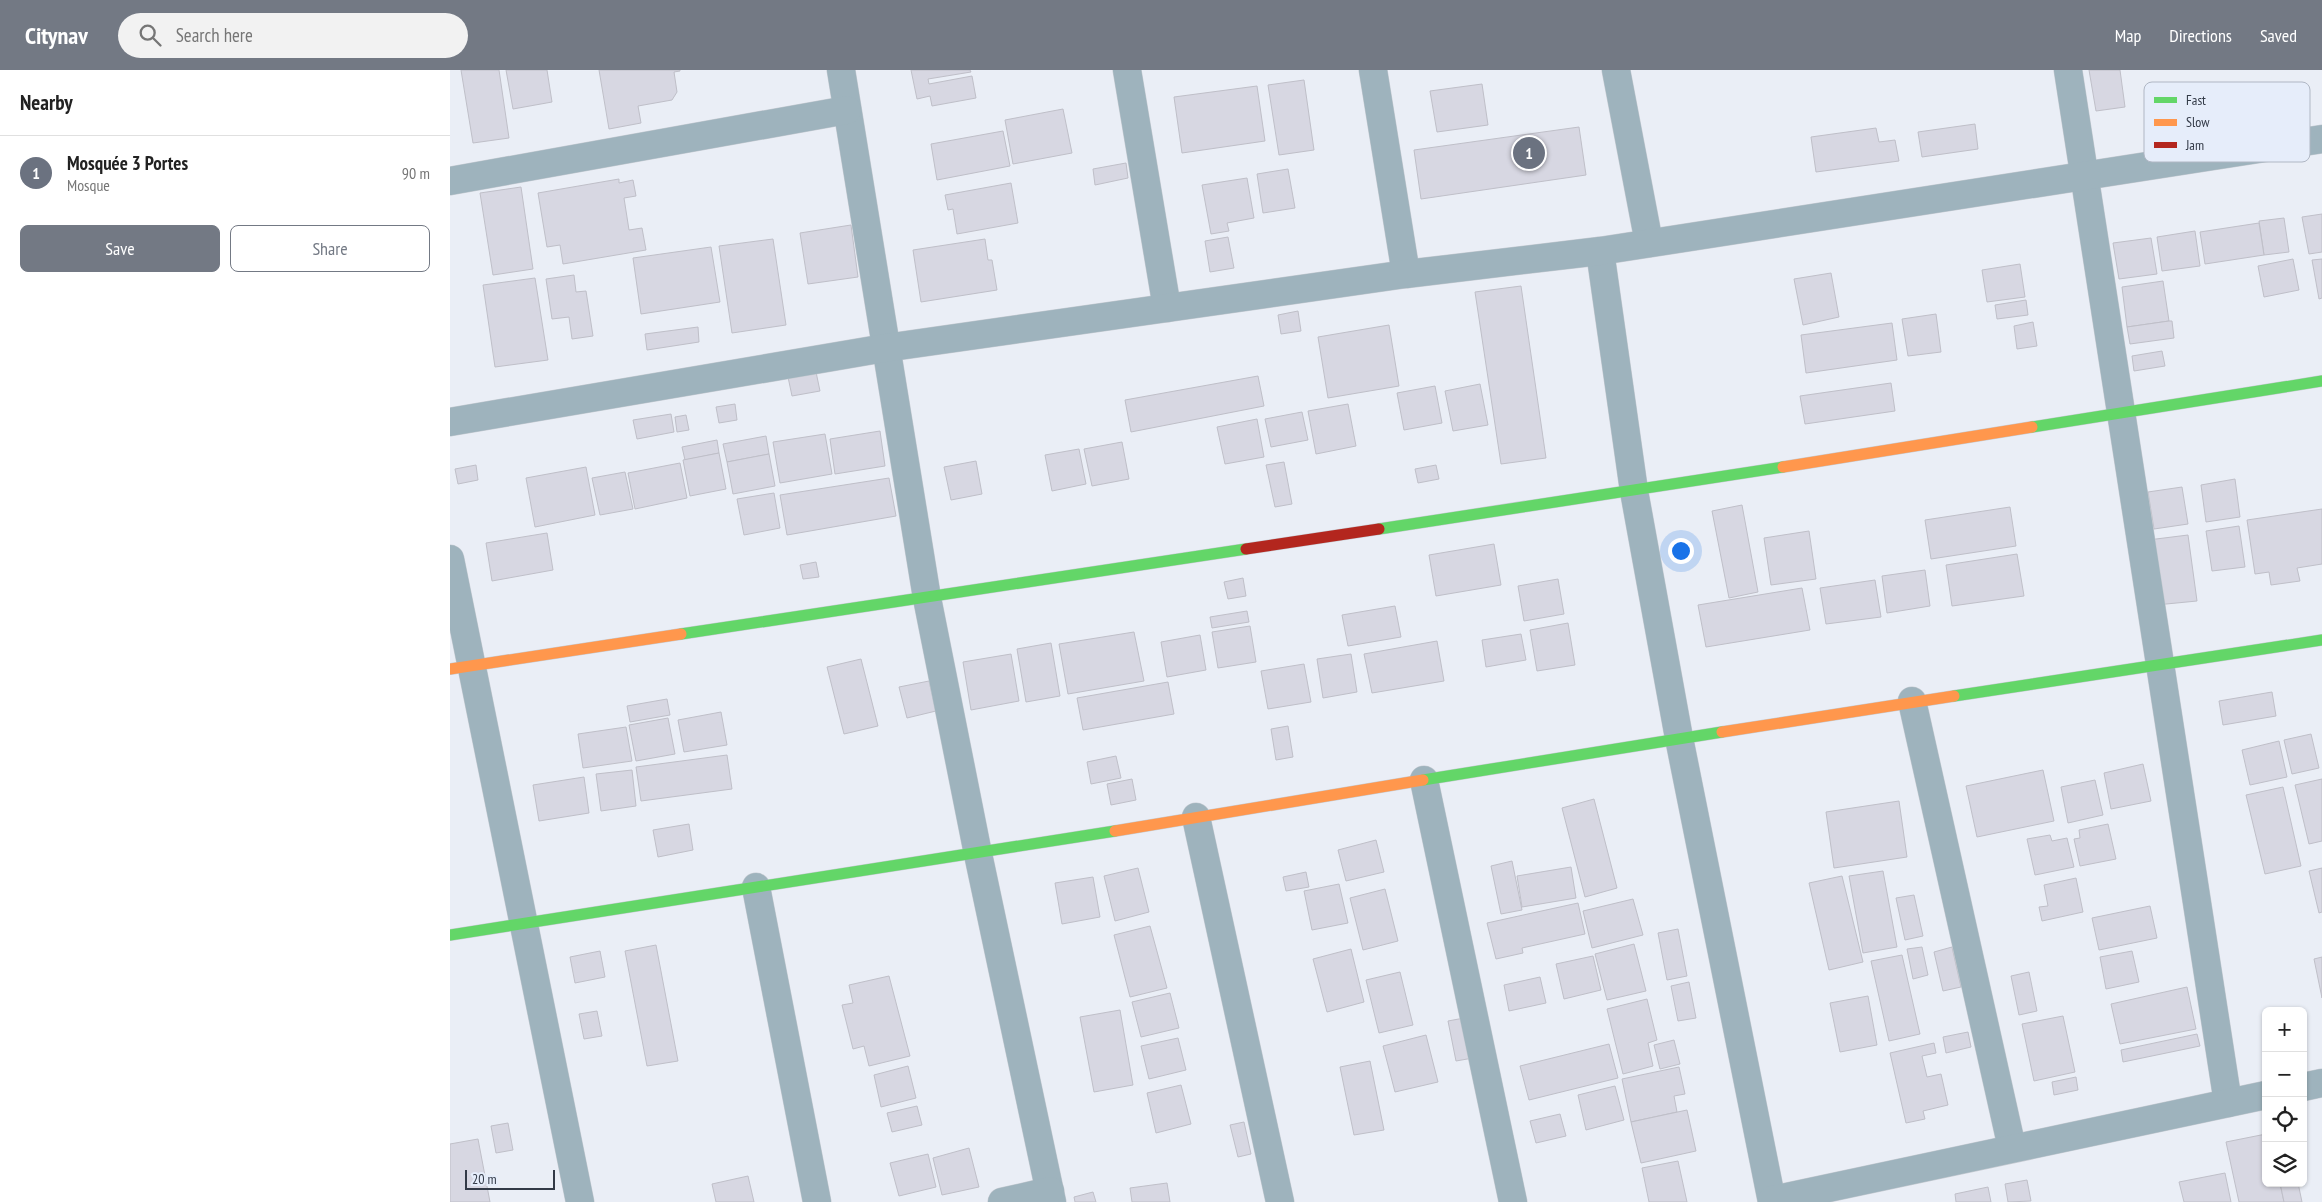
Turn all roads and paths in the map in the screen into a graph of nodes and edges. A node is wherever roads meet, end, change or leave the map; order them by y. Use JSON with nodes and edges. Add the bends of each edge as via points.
{"nodes":[{"id":1,"x":841,"y":70,"type":"edge"},
{"id":2,"x":1127,"y":70,"type":"edge"},
{"id":3,"x":1373,"y":70,"type":"edge"},
{"id":4,"x":1616,"y":70,"type":"edge"},
{"id":5,"x":2068,"y":70,"type":"edge"},
{"id":6,"x":847,"y":110,"type":"junction"},
{"id":7,"x":2174,"y":162,"type":"edge"},
{"id":8,"x":2084,"y":176,"type":"junction"},
{"id":9,"x":450,"y":180,"type":"edge"},
{"id":10,"x":1649,"y":243,"type":"junction"},
{"id":11,"x":1600,"y":251,"type":"junction"},
{"id":12,"x":1406,"y":274,"type":"junction"},
{"id":13,"x":1168,"y":308,"type":"junction"},
{"id":14,"x":885,"y":348,"type":"junction"},
{"id":15,"x":2322,"y":381,"type":"edge"},
{"id":16,"x":2121,"y":412,"type":"junction"},
{"id":17,"x":450,"y":422,"type":"edge"},
{"id":18,"x":1634,"y":491,"type":"junction"},
{"id":19,"x":450,"y":559,"type":"edge"},
{"id":20,"x":927,"y":598,"type":"junction"},
{"id":21,"x":2322,"y":640,"type":"edge"},
{"id":22,"x":2160,"y":664,"type":"junction"},
{"id":23,"x":461,"y":667,"type":"edge"},
{"id":24,"x":1912,"y":701,"type":"junction"},
{"id":25,"x":1679,"y":738,"type":"junction"},
{"id":26,"x":1424,"y":780,"type":"junction"},
{"id":27,"x":1196,"y":818,"type":"junction"},
{"id":28,"x":978,"y":854,"type":"junction"},
{"id":29,"x":756,"y":887,"type":"junction"},
{"id":30,"x":524,"y":924,"type":"junction"},
{"id":31,"x":450,"y":935,"type":"edge"},
{"id":32,"x":2322,"y":1083,"type":"edge"},
{"id":33,"x":2307,"y":1086,"type":"edge"},
{"id":34,"x":2262,"y":1096,"type":"edge"},
{"id":35,"x":2228,"y":1103,"type":"junction"},
{"id":36,"x":2012,"y":1148,"type":"junction"},
{"id":37,"x":1051,"y":1197,"type":"edge"},
{"id":38,"x":1772,"y":1201,"type":"edge"},
{"id":39,"x":580,"y":1202,"type":"edge"},
{"id":40,"x":817,"y":1202,"type":"edge"},
{"id":41,"x":1002,"y":1202,"type":"edge"},
{"id":42,"x":1280,"y":1202,"type":"edge"},
{"id":43,"x":1513,"y":1202,"type":"edge"}],
"edges":[{"from":1,"to":6,"type":"street"},
{"from":2,"to":13,"type":"street"},
{"from":3,"to":12,"type":"street"},
{"from":4,"to":10,"type":"street"},
{"from":5,"to":8,"type":"street"},
{"from":6,"to":9,"type":"street"},
{"from":6,"to":14,"type":"street"},
{"from":7,"to":8,"type":"street"},
{"from":8,"to":10,"type":"street"},
{"from":8,"to":16,"type":"street"},
{"from":10,"to":11,"type":"street"},
{"from":11,"to":12,"type":"street"},
{"from":11,"to":18,"type":"street"},
{"from":12,"to":13,"type":"street"},
{"from":13,"to":14,"type":"street"},
{"from":14,"to":17,"type":"street"},
{"from":14,"to":20,"type":"street"},
{"from":15,"to":16,"type":"street"},
{"from":16,"to":18,"type":"street"},
{"from":16,"to":22,"type":"street"},
{"from":18,"to":20,"type":"street"},
{"from":18,"to":25,"type":"street"},
{"from":19,"to":23,"type":"street"},
{"from":20,"to":23,"type":"street"},
{"from":20,"to":28,"type":"street"},
{"from":21,"to":22,"type":"street"},
{"from":22,"to":24,"type":"street"},
{"from":22,"to":35,"type":"street"},
{"from":23,"to":30,"type":"street"},
{"from":24,"to":25,"type":"street"},
{"from":24,"to":36,"type":"street"},
{"from":25,"to":26,"type":"street"},
{"from":25,"to":38,"type":"street"},
{"from":26,"to":27,"type":"street"},
{"from":26,"to":43,"type":"street"},
{"from":27,"to":28,"type":"street"},
{"from":27,"to":42,"type":"street"},
{"from":28,"to":29,"type":"street"},
{"from":28,"to":37,"type":"street"},
{"from":29,"to":30,"type":"street"},
{"from":29,"to":40,"type":"street"},
{"from":30,"to":31,"type":"street"},
{"from":30,"to":39,"type":"street"},
{"from":32,"to":33,"type":"street"},
{"from":34,"to":35,"type":"street"},
{"from":35,"to":36,"type":"street"},
{"from":36,"to":38,"type":"street"},
{"from":37,"to":41,"type":"street"}]}
